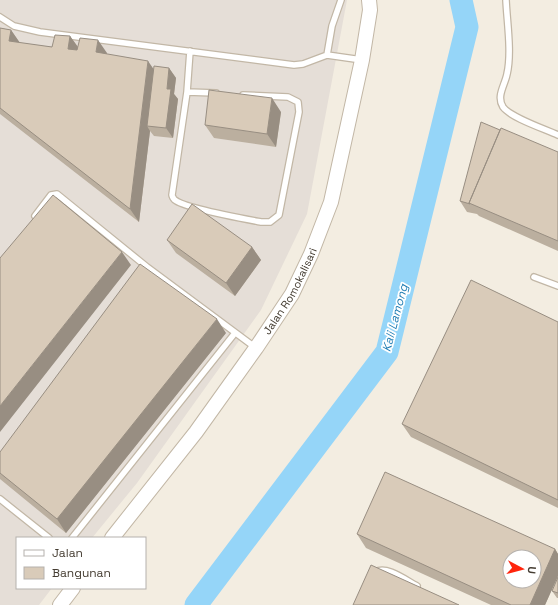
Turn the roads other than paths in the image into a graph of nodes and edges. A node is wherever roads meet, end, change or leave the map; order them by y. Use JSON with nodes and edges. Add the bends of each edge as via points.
{"nodes":[{"id":1,"x":341,"y":0,"type":"edge"},
{"id":2,"x":369,"y":0,"type":"edge"},
{"id":3,"x":506,"y":0,"type":"edge"},
{"id":4,"x":0,"y":17,"type":"edge"},
{"id":5,"x":190,"y":51,"type":"junction"},
{"id":6,"x":327,"y":55,"type":"junction"},
{"id":7,"x":362,"y":60,"type":"junction"},
{"id":8,"x":187,"y":92,"type":"junction"},
{"id":9,"x":226,"y":94,"type":"edge"},
{"id":10,"x":234,"y":94,"type":"edge"},
{"id":11,"x":558,"y":135,"type":"edge"},
{"id":12,"x":35,"y":216,"type":"edge"},
{"id":13,"x":147,"y":267,"type":"junction"},
{"id":14,"x":142,"y":273,"type":"edge"},
{"id":15,"x":534,"y":277,"type":"dead end"},
{"id":16,"x":558,"y":286,"type":"edge"},
{"id":17,"x":235,"y":333,"type":"junction"},
{"id":18,"x":256,"y":348,"type":"junction"},
{"id":19,"x":0,"y":499,"type":"edge"},
{"id":20,"x":48,"y":537,"type":"edge"},
{"id":21,"x":73,"y":537,"type":"edge"},
{"id":22,"x":113,"y":537,"type":"edge"},
{"id":23,"x":371,"y":580,"type":"edge"},
{"id":24,"x":72,"y":589,"type":"edge"},
{"id":25,"x":426,"y":591,"type":"edge"},
{"id":26,"x":60,"y":605,"type":"edge"}],
"edges":[{"from":1,"to":6,"type":"lane","via":[[332,26]]},
{"from":2,"to":7,"type":"street","name":"Jalan Romokalisari"},
{"from":3,"to":11,"type":"lane","via":[[508,61],[500,98],[504,108],[513,115]]},
{"from":4,"to":5,"type":"lane","via":[[14,26],[40,32]]},
{"from":5,"to":6,"type":"lane","via":[[294,65]]},
{"from":5,"to":8,"type":"lane"},
{"from":6,"to":7,"type":"lane"},
{"from":7,"to":18,"type":"street","name":"Jalan Romokalisari","via":[[331,202],[292,294]]},
{"from":8,"to":9,"type":"lane"},
{"from":8,"to":10,"type":"lane","via":[[172,195],[174,200],[201,209],[270,222],[279,215],[299,112],[298,102],[288,97]]},
{"from":12,"to":13,"type":"lane","via":[[51,195],[57,194]]},
{"from":13,"to":14,"type":"lane"},
{"from":13,"to":17,"type":"lane"},
{"from":15,"to":16,"type":"lane"},
{"from":17,"to":18,"type":"lane"},
{"from":17,"to":21,"type":"lane"},
{"from":18,"to":22,"type":"street","name":"Jalan Romokalisari","via":[[196,432]]},
{"from":19,"to":20,"type":"lane"},
{"from":23,"to":25,"type":"lane","via":[[374,573],[386,570]]},
{"from":24,"to":26,"type":"street"}]}
